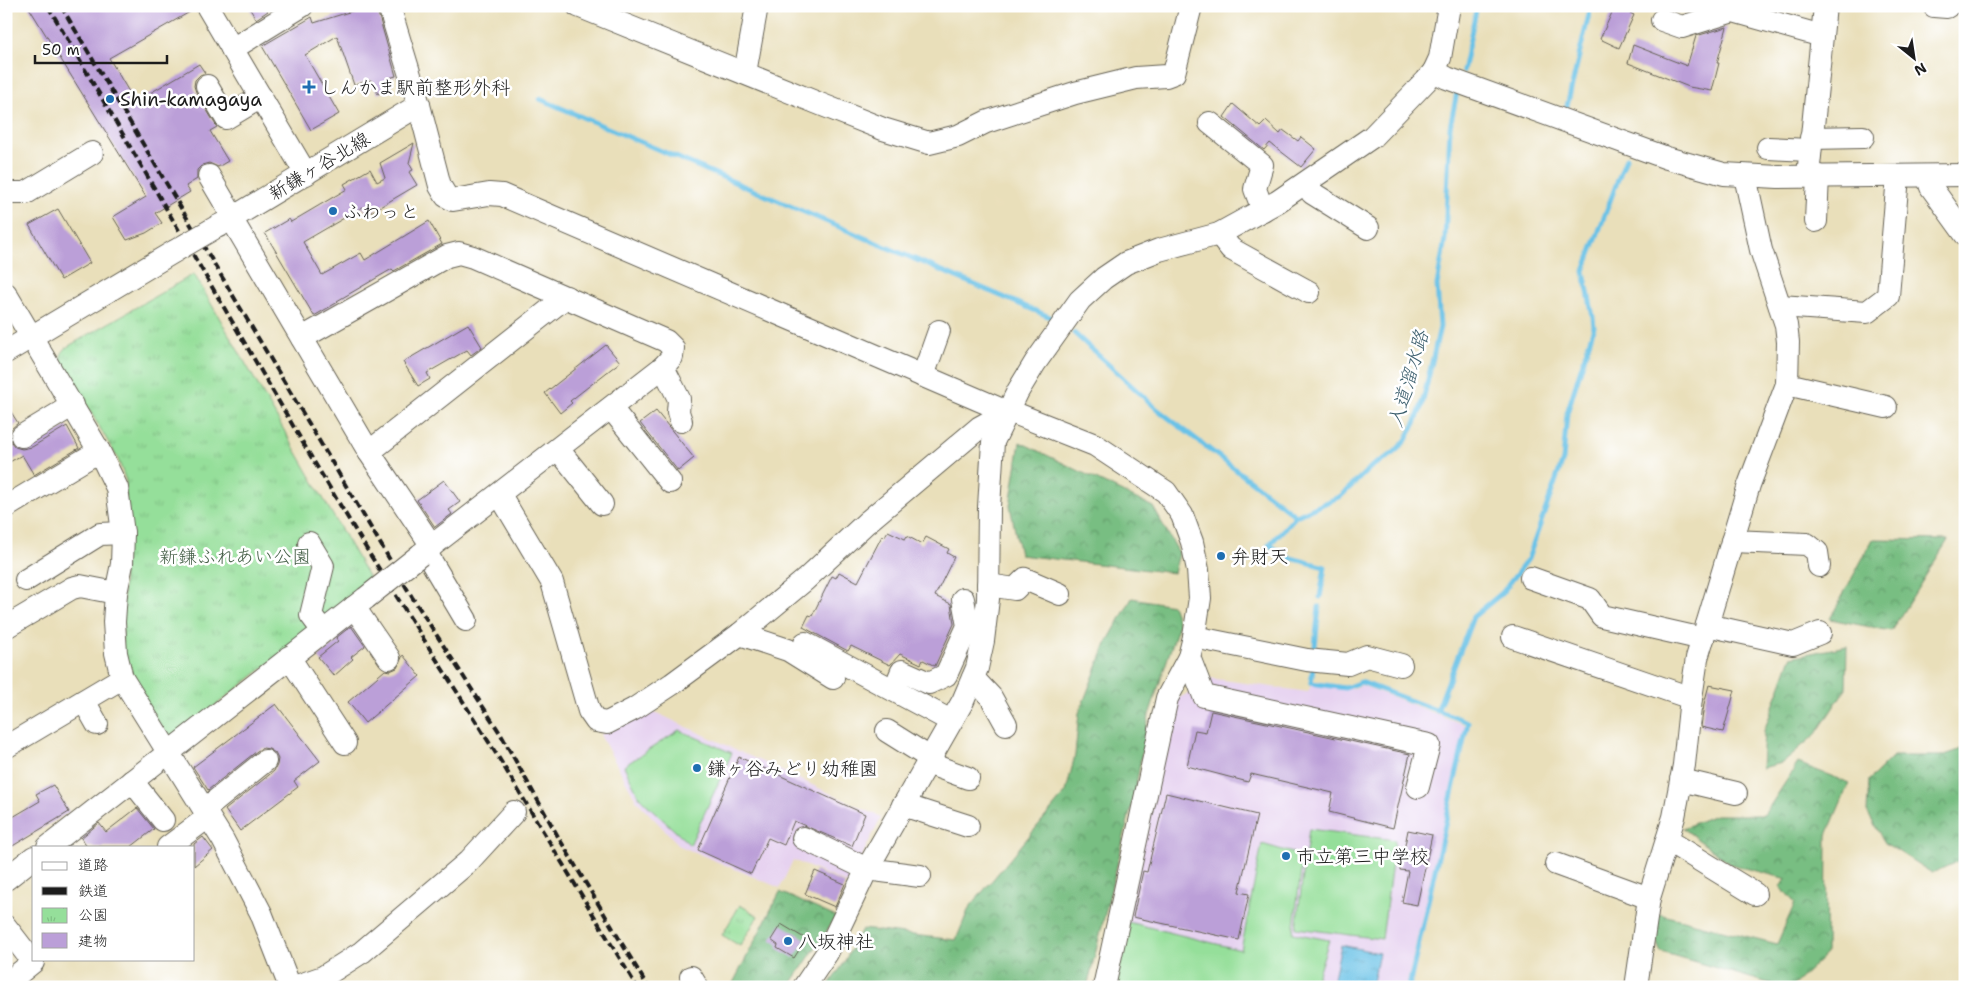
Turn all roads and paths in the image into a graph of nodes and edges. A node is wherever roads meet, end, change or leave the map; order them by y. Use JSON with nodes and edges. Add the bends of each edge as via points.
{"nodes":[{"id":1,"x":207,"y":6,"type":"edge"},
{"id":2,"x":302,"y":6,"type":"edge"},
{"id":3,"x":389,"y":6,"type":"edge"},
{"id":4,"x":578,"y":6,"type":"edge"},
{"id":5,"x":756,"y":6,"type":"edge"},
{"id":6,"x":1191,"y":6,"type":"edge"},
{"id":7,"x":1449,"y":6,"type":"edge"},
{"id":8,"x":1825,"y":6,"type":"edge"},
{"id":9,"x":1662,"y":20,"type":"dead end"},
{"id":10,"x":1822,"y":36,"type":"junction"},
{"id":11,"x":232,"y":49,"type":"junction"},
{"id":12,"x":1434,"y":71,"type":"junction"},
{"id":13,"x":745,"y":73,"type":"junction"},
{"id":14,"x":207,"y":86,"type":"dead end"},
{"id":15,"x":260,"y":97,"type":"junction"},
{"id":16,"x":419,"y":105,"type":"junction"},
{"id":17,"x":1210,"y":123,"type":"dead end"},
{"id":18,"x":1864,"y":137,"type":"dead end"},
{"id":19,"x":1810,"y":144,"type":"junction"},
{"id":20,"x":1768,"y":148,"type":"dead end"},
{"id":21,"x":92,"y":153,"type":"dead end"},
{"id":22,"x":306,"y":174,"type":"junction"},
{"id":23,"x":1965,"y":175,"type":"edge"},
{"id":24,"x":210,"y":176,"type":"dead end"},
{"id":25,"x":1745,"y":176,"type":"junction"},
{"id":26,"x":1812,"y":176,"type":"junction"},
{"id":27,"x":1898,"y":176,"type":"junction"},
{"id":28,"x":1927,"y":176,"type":"junction"},
{"id":29,"x":1307,"y":183,"type":"junction"},
{"id":30,"x":6,"y":193,"type":"edge"},
{"id":31,"x":1263,"y":210,"type":"junction"},
{"id":32,"x":227,"y":221,"type":"junction"},
{"id":33,"x":1816,"y":221,"type":"dead end"},
{"id":34,"x":1368,"y":228,"type":"dead end"},
{"id":35,"x":1219,"y":234,"type":"junction"},
{"id":36,"x":1965,"y":234,"type":"edge"},
{"id":37,"x":1309,"y":292,"type":"dead end"},
{"id":38,"x":6,"y":294,"type":"edge"},
{"id":39,"x":566,"y":298,"type":"junction"},
{"id":40,"x":1780,"y":306,"type":"junction"},
{"id":41,"x":939,"y":331,"type":"dead end"},
{"id":42,"x":31,"y":336,"type":"junction"},
{"id":43,"x":302,"y":338,"type":"junction"},
{"id":44,"x":6,"y":352,"type":"edge"},
{"id":45,"x":663,"y":368,"type":"junction"},
{"id":46,"x":923,"y":376,"type":"junction"},
{"id":47,"x":1787,"y":384,"type":"junction"},
{"id":48,"x":73,"y":406,"type":"junction"},
{"id":49,"x":1886,"y":407,"type":"dead end"},
{"id":50,"x":607,"y":411,"type":"junction"},
{"id":51,"x":1008,"y":412,"type":"junction"},
{"id":52,"x":680,"y":421,"type":"dead end"},
{"id":53,"x":22,"y":436,"type":"dead end"},
{"id":54,"x":558,"y":449,"type":"junction"},
{"id":55,"x":100,"y":451,"type":"junction"},
{"id":56,"x":369,"y":452,"type":"junction"},
{"id":57,"x":648,"y":472,"type":"dead end"},
{"id":58,"x":670,"y":482,"type":"dead end"},
{"id":59,"x":500,"y":495,"type":"junction"},
{"id":60,"x":8,"y":501,"type":"edge"},
{"id":61,"x":602,"y":504,"type":"dead end"},
{"id":62,"x":123,"y":533,"type":"junction"},
{"id":63,"x":1732,"y":541,"type":"junction"},
{"id":64,"x":309,"y":544,"type":"dead end"},
{"id":65,"x":426,"y":550,"type":"junction"},
{"id":66,"x":1819,"y":566,"type":"dead end"},
{"id":67,"x":1531,"y":578,"type":"dead end"},
{"id":68,"x":26,"y":580,"type":"dead end"},
{"id":69,"x":988,"y":585,"type":"junction"},
{"id":70,"x":116,"y":593,"type":"junction"},
{"id":71,"x":1060,"y":594,"type":"dead end"},
{"id":72,"x":963,"y":599,"type":"dead end"},
{"id":73,"x":360,"y":602,"type":"junction"},
{"id":74,"x":466,"y":620,"type":"dead end"},
{"id":75,"x":6,"y":627,"type":"edge"},
{"id":76,"x":323,"y":631,"type":"junction"},
{"id":77,"x":1705,"y":632,"type":"junction"},
{"id":78,"x":1820,"y":633,"type":"dead end"},
{"id":79,"x":740,"y":634,"type":"junction"},
{"id":80,"x":1513,"y":637,"type":"dead end"},
{"id":81,"x":805,"y":643,"type":"dead end"},
{"id":82,"x":1192,"y":647,"type":"junction"},
{"id":83,"x":289,"y":657,"type":"junction"},
{"id":84,"x":389,"y":658,"type":"dead end"},
{"id":85,"x":1401,"y":665,"type":"dead end"},
{"id":86,"x":122,"y":678,"type":"junction"},
{"id":87,"x":833,"y":678,"type":"dead end"},
{"id":88,"x":973,"y":678,"type":"junction"},
{"id":89,"x":894,"y":690,"type":"junction"},
{"id":90,"x":1691,"y":698,"type":"junction"},
{"id":91,"x":84,"y":701,"type":"junction"},
{"id":92,"x":951,"y":721,"type":"junction"},
{"id":93,"x":97,"y":724,"type":"dead end"},
{"id":94,"x":1006,"y":724,"type":"dead end"},
{"id":95,"x":887,"y":731,"type":"dead end"},
{"id":96,"x":344,"y":743,"type":"dead end"},
{"id":97,"x":6,"y":746,"type":"edge"},
{"id":98,"x":169,"y":753,"type":"junction"},
{"id":99,"x":265,"y":761,"type":"dead end"},
{"id":100,"x":929,"y":761,"type":"junction"},
{"id":101,"x":968,"y":778,"type":"dead end"},
{"id":102,"x":1681,"y":780,"type":"junction"},
{"id":103,"x":132,"y":781,"type":"junction"},
{"id":104,"x":1418,"y":787,"type":"dead end"},
{"id":105,"x":1736,"y":793,"type":"dead end"},
{"id":106,"x":903,"y":806,"type":"junction"},
{"id":107,"x":514,"y":812,"type":"dead end"},
{"id":108,"x":206,"y":813,"type":"junction"},
{"id":109,"x":163,"y":820,"type":"dead end"},
{"id":110,"x":968,"y":826,"type":"dead end"},
{"id":111,"x":803,"y":838,"type":"dead end"},
{"id":112,"x":71,"y":840,"type":"edge"},
{"id":113,"x":1667,"y":840,"type":"junction"},
{"id":114,"x":51,"y":846,"type":"edge"},
{"id":115,"x":169,"y":846,"type":"edge"},
{"id":116,"x":32,"y":860,"type":"edge"},
{"id":117,"x":1556,"y":864,"type":"dead end"},
{"id":118,"x":868,"y":869,"type":"junction"},
{"id":119,"x":920,"y":876,"type":"dead end"},
{"id":120,"x":6,"y":879,"type":"edge"},
{"id":121,"x":1755,"y":894,"type":"dead end"},
{"id":122,"x":1649,"y":898,"type":"junction"},
{"id":123,"x":6,"y":927,"type":"edge"},
{"id":124,"x":6,"y":984,"type":"edge"},
{"id":125,"x":290,"y":987,"type":"edge"},
{"id":126,"x":294,"y":987,"type":"edge"},
{"id":127,"x":804,"y":987,"type":"edge"},
{"id":128,"x":1104,"y":987,"type":"edge"},
{"id":129,"x":1636,"y":987,"type":"edge"}],
"edges":[{"from":1,"to":11,"type":"street"},
{"from":2,"to":11,"type":"street"},
{"from":3,"to":16,"type":"street"},
{"from":4,"to":13,"type":"street"},
{"from":5,"to":13,"type":"street"},
{"from":6,"to":13,"type":"street","via":[[1174,73],[1136,78],[1075,93],[986,122],[958,136],[929,143],[883,129]]},
{"from":7,"to":12,"type":"street","via":[[1440,58]]},
{"from":8,"to":10,"type":"street"},
{"from":9,"to":10,"type":"street","via":[[1682,27],[1733,11]]},
{"from":10,"to":19,"type":"street"},
{"from":11,"to":15,"type":"street"},
{"from":12,"to":25,"type":"street","via":[[1667,158],[1724,174]]},
{"from":12,"to":29,"type":"street","via":[[1372,137]]},
{"from":14,"to":15,"type":"street","via":[[226,118]]},
{"from":15,"to":22,"type":"street"},
{"from":16,"to":22,"type":"street","name":"新鎌ヶ谷北線"},
{"from":16,"to":46,"type":"street","via":[[440,186],[453,200],[502,195]]},
{"from":17,"to":31,"type":"street","via":[[1262,165],[1255,189]]},
{"from":18,"to":19,"type":"street"},
{"from":19,"to":20,"type":"street"},
{"from":19,"to":26,"type":"street"},
{"from":21,"to":30,"type":"street","via":[[26,193]]},
{"from":22,"to":32,"type":"street","name":"新鎌ヶ谷北線"},
{"from":23,"to":28,"type":"street"},
{"from":24,"to":32,"type":"street"},
{"from":25,"to":26,"type":"street"},
{"from":25,"to":40,"type":"street","via":[[1761,250]]},
{"from":26,"to":27,"type":"street"},
{"from":26,"to":33,"type":"street"},
{"from":27,"to":28,"type":"street"},
{"from":27,"to":40,"type":"street","via":[[1888,296],[1867,312]]},
{"from":28,"to":36,"type":"street","via":[[1931,187]]},
{"from":29,"to":31,"type":"street"},
{"from":29,"to":34,"type":"street","via":[[1312,193]]},
{"from":31,"to":35,"type":"street"},
{"from":32,"to":42,"type":"street","name":"新鎌ヶ谷北線","bridge":true},
{"from":32,"to":43,"type":"street"},
{"from":35,"to":37,"type":"street","via":[[1231,249]]},
{"from":35,"to":51,"type":"street","via":[[1159,250],[1126,263],[1104,278],[1080,300],[1057,332],[1026,377]]},
{"from":38,"to":42,"type":"street"},
{"from":39,"to":43,"type":"street","via":[[460,253],[447,256]]},
{"from":39,"to":45,"type":"street","via":[[666,341],[672,348],[672,357]]},
{"from":39,"to":56,"type":"street"},
{"from":40,"to":47,"type":"street","via":[[1788,342]]},
{"from":41,"to":46,"type":"street"},
{"from":42,"to":44,"type":"street"},
{"from":42,"to":48,"type":"street"},
{"from":43,"to":56,"type":"street"},
{"from":45,"to":50,"type":"street"},
{"from":45,"to":52,"type":"street","via":[[679,399]]},
{"from":46,"to":51,"type":"street"},
{"from":47,"to":49,"type":"street"},
{"from":47,"to":63,"type":"street"},
{"from":48,"to":53,"type":"street"},
{"from":48,"to":55,"type":"street"},
{"from":50,"to":54,"type":"street"},
{"from":50,"to":57,"type":"street"},
{"from":50,"to":58,"type":"street"},
{"from":51,"to":69,"type":"street","via":[[992,447]]},
{"from":51,"to":79,"type":"street","via":[[980,427]]},
{"from":51,"to":82,"type":"street","via":[[1095,445],[1166,492],[1182,515],[1198,570],[1200,598]]},
{"from":54,"to":59,"type":"street"},
{"from":54,"to":61,"type":"street"},
{"from":55,"to":60,"type":"street"},
{"from":55,"to":62,"type":"street","via":[[117,488]]},
{"from":56,"to":65,"type":"street"},
{"from":59,"to":65,"type":"street"},
{"from":59,"to":79,"type":"street","via":[[552,582],[589,711],[596,721],[607,723],[634,709]]},
{"from":62,"to":68,"type":"street","via":[[100,534]]},
{"from":62,"to":70,"type":"street","via":[[122,564]]},
{"from":63,"to":66,"type":"street","via":[[1807,544],[1817,552]]},
{"from":63,"to":77,"type":"street"},
{"from":64,"to":76,"type":"street","via":[[323,566],[311,615]]},
{"from":65,"to":73,"type":"street","bridge":true},
{"from":65,"to":74,"type":"street"},
{"from":67,"to":77,"type":"street","via":[[1590,599],[1602,616]]},
{"from":69,"to":71,"type":"street","via":[[1015,589],[1025,579]]},
{"from":69,"to":88,"type":"street","via":[[983,641]]},
{"from":70,"to":75,"type":"street","via":[[80,586],[72,588]]},
{"from":70,"to":86,"type":"street","via":[[116,653]]},
{"from":72,"to":89,"type":"street","via":[[968,626],[946,675],[929,683],[902,671]]},
{"from":73,"to":76,"type":"street"},
{"from":73,"to":84,"type":"street"},
{"from":76,"to":83,"type":"street"},
{"from":77,"to":78,"type":"street","via":[[1793,644]]},
{"from":77,"to":90,"type":"street"},
{"from":79,"to":87,"type":"street","via":[[788,650]]},
{"from":80,"to":90,"type":"street"},
{"from":81,"to":89,"type":"street"},
{"from":82,"to":85,"type":"street","via":[[1348,664],[1368,656]]},
{"from":82,"to":104,"type":"street","via":[[1204,696],[1429,744]]},
{"from":82,"to":128,"type":"street","via":[[1167,698]]},
{"from":83,"to":96,"type":"street"},
{"from":83,"to":98,"type":"street"},
{"from":86,"to":91,"type":"street"},
{"from":86,"to":98,"type":"street"},
{"from":88,"to":92,"type":"street"},
{"from":88,"to":94,"type":"street","via":[[991,697]]},
{"from":89,"to":92,"type":"street"},
{"from":90,"to":102,"type":"street"},
{"from":91,"to":93,"type":"street"},
{"from":91,"to":97,"type":"street"},
{"from":92,"to":100,"type":"street"},
{"from":95,"to":100,"type":"street"},
{"from":98,"to":103,"type":"street"},
{"from":98,"to":108,"type":"street"},
{"from":99,"to":108,"type":"street"},
{"from":100,"to":101,"type":"street"},
{"from":100,"to":106,"type":"street"},
{"from":102,"to":105,"type":"street"},
{"from":102,"to":113,"type":"street"},
{"from":103,"to":109,"type":"street"},
{"from":103,"to":112,"type":"street"},
{"from":106,"to":110,"type":"street"},
{"from":106,"to":118,"type":"street"},
{"from":107,"to":126,"type":"street","via":[[468,862],[362,952],[323,977]]},
{"from":108,"to":115,"type":"street"},
{"from":108,"to":125,"type":"street","via":[[260,913]]},
{"from":111,"to":118,"type":"street"},
{"from":112,"to":114,"type":"street"},
{"from":113,"to":121,"type":"street"},
{"from":113,"to":122,"type":"street"},
{"from":116,"to":120,"type":"street"},
{"from":117,"to":122,"type":"street"},
{"from":118,"to":119,"type":"street"},
{"from":118,"to":127,"type":"street","via":[[827,954]]},
{"from":122,"to":129,"type":"street"},
{"from":123,"to":124,"type":"street","via":[[33,962]]}]}
